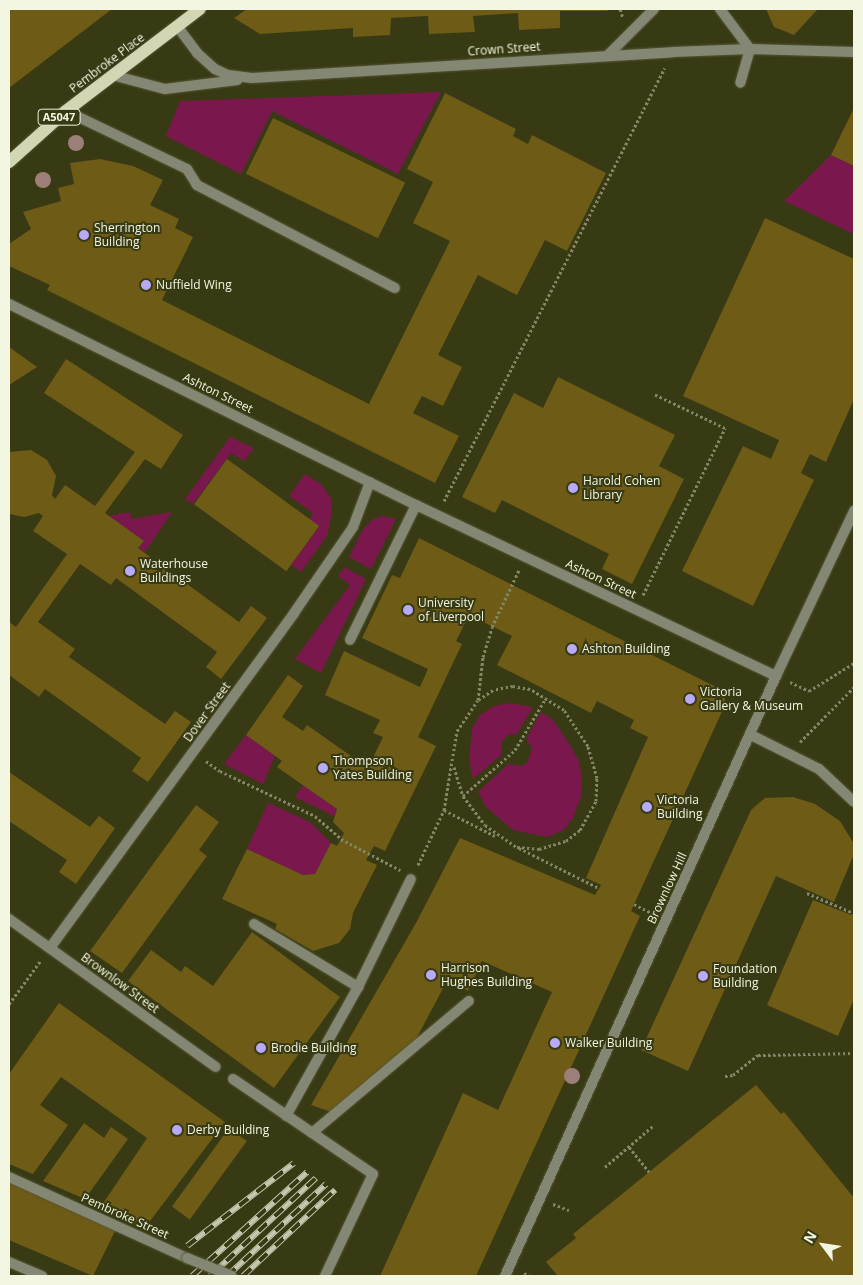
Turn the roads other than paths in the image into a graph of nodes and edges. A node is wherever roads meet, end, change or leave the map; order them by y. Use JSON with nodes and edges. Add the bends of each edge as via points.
{"nodes":[{"id":1,"x":200,"y":9,"type":"edge"},
{"id":2,"x":654,"y":9,"type":"edge"},
{"id":3,"x":720,"y":9,"type":"edge"},
{"id":4,"x":177,"y":26,"type":"junction"},
{"id":5,"x":750,"y":49,"type":"junction"},
{"id":6,"x":854,"y":52,"type":"edge"},
{"id":7,"x":608,"y":55,"type":"junction"},
{"id":8,"x":112,"y":75,"type":"junction"},
{"id":9,"x":252,"y":78,"type":"junction"},
{"id":10,"x":740,"y":83,"type":"dead end"},
{"id":11,"x":66,"y":111,"type":"junction"},
{"id":12,"x":9,"y":162,"type":"edge"},
{"id":13,"x":396,"y":288,"type":"dead end"},
{"id":14,"x":9,"y":304,"type":"edge"},
{"id":15,"x":370,"y":482,"type":"junction"},
{"id":16,"x":416,"y":505,"type":"junction"},
{"id":17,"x":854,"y":511,"type":"edge"},
{"id":18,"x":350,"y":640,"type":"dead end"},
{"id":19,"x":776,"y":676,"type":"junction"},
{"id":20,"x":751,"y":735,"type":"junction"},
{"id":21,"x":854,"y":802,"type":"edge"},
{"id":22,"x":412,"y":879,"type":"road end"},
{"id":23,"x":9,"y":919,"type":"edge"},
{"id":24,"x":254,"y":924,"type":"dead end"},
{"id":25,"x":50,"y":948,"type":"junction"},
{"id":26,"x":358,"y":987,"type":"junction"},
{"id":27,"x":469,"y":1001,"type":"dead end"},
{"id":28,"x":216,"y":1067,"type":"dead end"},
{"id":29,"x":233,"y":1080,"type":"dead end"},
{"id":30,"x":286,"y":1116,"type":"junction"},
{"id":31,"x":312,"y":1133,"type":"junction"},
{"id":32,"x":9,"y":1177,"type":"edge"},
{"id":33,"x":9,"y":1262,"type":"edge"},
{"id":34,"x":42,"y":1276,"type":"edge"},
{"id":35,"x":232,"y":1276,"type":"edge"},
{"id":36,"x":325,"y":1276,"type":"edge"},
{"id":37,"x":506,"y":1276,"type":"edge"}],
"edges":[{"from":1,"to":4,"type":"main road","number":"A5047"},
{"from":2,"to":7,"type":"street"},
{"from":3,"to":5,"type":"street"},
{"from":4,"to":8,"type":"main road","name":"Pembroke Place","number":"A5047"},
{"from":4,"to":9,"type":"street","name":"Crown Street","via":[[197,53],[216,69],[228,75]]},
{"from":5,"to":6,"type":"street","name":"Crown Street"},
{"from":5,"to":7,"type":"street","name":"Crown Street"},
{"from":5,"to":10,"type":"street"},
{"from":7,"to":9,"type":"street","name":"Crown Street"},
{"from":8,"to":9,"type":"street","via":[[165,89]]},
{"from":8,"to":11,"type":"main road","name":"Pembroke Place","number":"A5047"},
{"from":11,"to":12,"type":"main road","name":"Pembroke Place","number":"A5047"},
{"from":11,"to":13,"type":"street","via":[[188,169],[197,185]]},
{"from":14,"to":15,"type":"street","name":"Ashton Street"},
{"from":15,"to":16,"type":"street","name":"Ashton Street"},
{"from":15,"to":25,"type":"street","name":"Dover Street","via":[[353,527]]},
{"from":16,"to":18,"type":"street"},
{"from":16,"to":19,"type":"street","name":"Ashton Street"},
{"from":17,"to":19,"type":"street","name":"Brownlow Hill"},
{"from":19,"to":20,"type":"street","name":"Brownlow Hill"},
{"from":20,"to":21,"type":"street","via":[[819,769]]},
{"from":20,"to":37,"type":"street","name":"Brownlow Hill"},
{"from":22,"to":26,"type":"street"},
{"from":23,"to":25,"type":"street","name":"Brownlow Street"},
{"from":24,"to":26,"type":"street"},
{"from":25,"to":28,"type":"street","name":"Brownlow Street"},
{"from":26,"to":30,"type":"street"},
{"from":27,"to":31,"type":"street"},
{"from":29,"to":30,"type":"street"},
{"from":30,"to":31,"type":"street"},
{"from":31,"to":36,"type":"street","via":[[373,1174]]},
{"from":32,"to":35,"type":"street","name":"Pembroke Street","bridge":true},
{"from":33,"to":34,"type":"street"}]}
